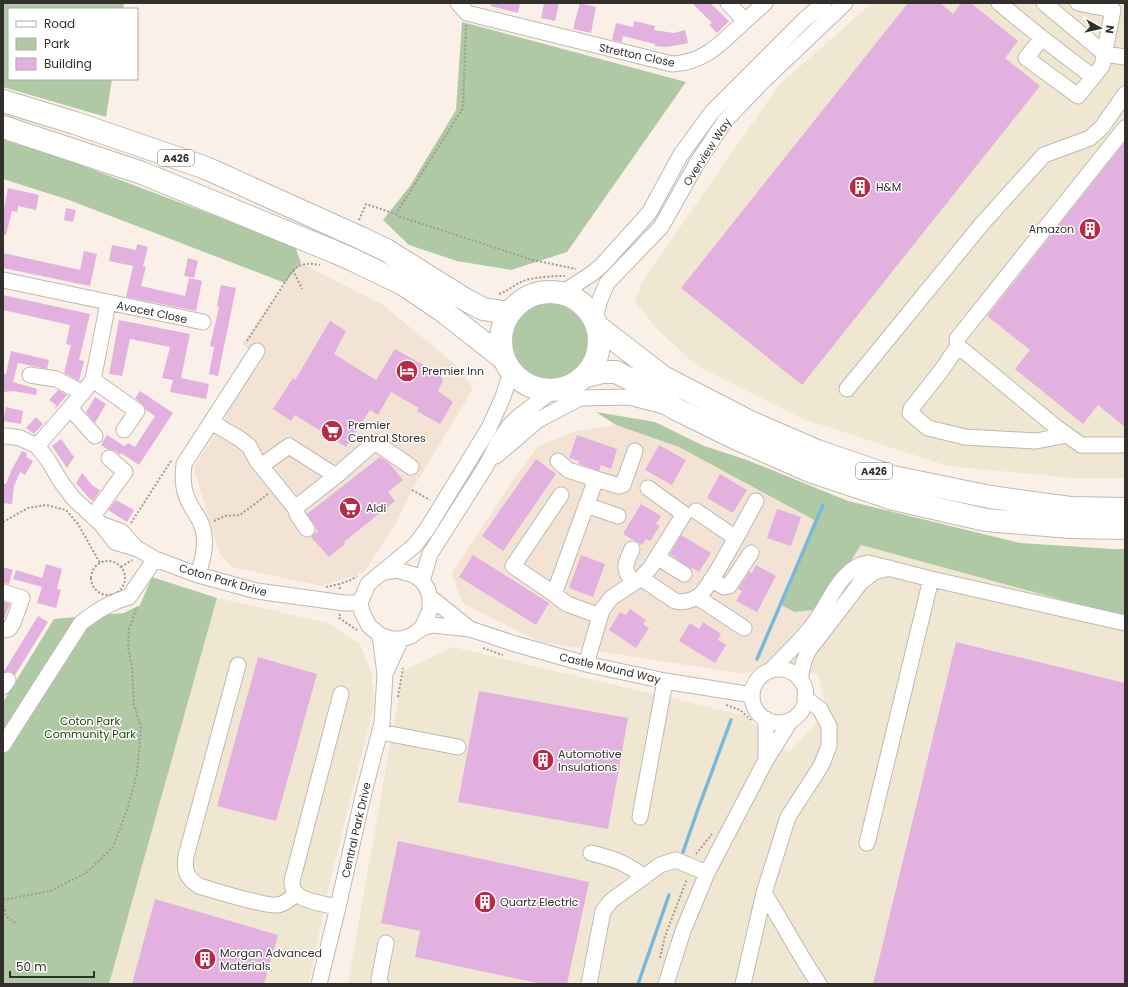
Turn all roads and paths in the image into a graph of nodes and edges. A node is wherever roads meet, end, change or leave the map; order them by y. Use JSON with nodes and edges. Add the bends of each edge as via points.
{"nodes":[{"id":1,"x":458,"y":3,"type":"edge"},
{"id":2,"x":728,"y":3,"type":"edge"},
{"id":3,"x":765,"y":3,"type":"edge"},
{"id":4,"x":824,"y":3,"type":"edge"},
{"id":5,"x":845,"y":3,"type":"edge"},
{"id":6,"x":999,"y":3,"type":"edge"},
{"id":7,"x":1044,"y":3,"type":"edge"},
{"id":8,"x":1078,"y":3,"type":"edge"},
{"id":9,"x":465,"y":21,"type":"dead end"},
{"id":10,"x":745,"y":21,"type":"junction"},
{"id":11,"x":1042,"y":38,"type":"junction"},
{"id":12,"x":1105,"y":54,"type":"junction"},
{"id":13,"x":1125,"y":57,"type":"edge"},
{"id":14,"x":1093,"y":77,"type":"junction"},
{"id":15,"x":1125,"y":94,"type":"edge"},
{"id":16,"x":3,"y":101,"type":"edge"},
{"id":17,"x":3,"y":127,"type":"edge"},
{"id":18,"x":1125,"y":128,"type":"edge"},
{"id":19,"x":396,"y":214,"type":"junction"},
{"id":20,"x":354,"y":230,"type":"junction"},
{"id":21,"x":336,"y":258,"type":"junction"},
{"id":22,"x":573,"y":272,"type":"dead end"},
{"id":23,"x":3,"y":280,"type":"edge"},
{"id":24,"x":565,"y":284,"type":"junction"},
{"id":25,"x":302,"y":289,"type":"dead end"},
{"id":26,"x":495,"y":296,"type":"dead end"},
{"id":27,"x":108,"y":303,"type":"junction"},
{"id":28,"x":509,"y":313,"type":"junction"},
{"id":29,"x":203,"y":322,"type":"dead end"},
{"id":30,"x":596,"y":323,"type":"junction"},
{"id":31,"x":958,"y":346,"type":"junction"},
{"id":32,"x":257,"y":351,"type":"dead end"},
{"id":33,"x":507,"y":365,"type":"junction"},
{"id":34,"x":30,"y":375,"type":"dead end"},
{"id":35,"x":586,"y":376,"type":"junction"},
{"id":36,"x":93,"y":380,"type":"junction"},
{"id":37,"x":847,"y":389,"type":"dead end"},
{"id":38,"x":552,"y":391,"type":"junction"},
{"id":39,"x":83,"y":393,"type":"junction"},
{"id":40,"x":70,"y":408,"type":"junction"},
{"id":41,"x":676,"y":409,"type":"junction"},
{"id":42,"x":211,"y":422,"type":"junction"},
{"id":43,"x":124,"y":430,"type":"dead end"},
{"id":44,"x":1067,"y":435,"type":"junction"},
{"id":45,"x":3,"y":436,"type":"edge"},
{"id":46,"x":95,"y":436,"type":"dead end"},
{"id":47,"x":1125,"y":445,"type":"edge"},
{"id":48,"x":37,"y":446,"type":"junction"},
{"id":49,"x":635,"y":451,"type":"dead end"},
{"id":50,"x":110,"y":458,"type":"dead end"},
{"id":51,"x":558,"y":461,"type":"dead end"},
{"id":52,"x":261,"y":466,"type":"junction"},
{"id":53,"x":486,"y":466,"type":"junction"},
{"id":54,"x":411,"y":467,"type":"dead end"},
{"id":55,"x":336,"y":476,"type":"junction"},
{"id":56,"x":594,"y":482,"type":"junction"},
{"id":57,"x":278,"y":486,"type":"junction"},
{"id":58,"x":648,"y":488,"type":"dead end"},
{"id":59,"x":412,"y":490,"type":"dead end"},
{"id":60,"x":561,"y":495,"type":"dead end"},
{"id":61,"x":431,"y":500,"type":"dead end"},
{"id":62,"x":756,"y":501,"type":"dead end"},
{"id":63,"x":586,"y":505,"type":"junction"},
{"id":64,"x":295,"y":508,"type":"junction"},
{"id":65,"x":1125,"y":508,"type":"edge"},
{"id":66,"x":690,"y":513,"type":"junction"},
{"id":67,"x":618,"y":516,"type":"dead end"},
{"id":68,"x":97,"y":520,"type":"junction"},
{"id":69,"x":3,"y":522,"type":"edge"},
{"id":70,"x":201,"y":524,"type":"junction"},
{"id":71,"x":1125,"y":528,"type":"edge"},
{"id":72,"x":307,"y":529,"type":"dead end"},
{"id":73,"x":719,"y":538,"type":"dead end"},
{"id":74,"x":736,"y":538,"type":"junction"},
{"id":75,"x":632,"y":549,"type":"dead end"},
{"id":76,"x":751,"y":553,"type":"dead end"},
{"id":77,"x":155,"y":559,"type":"junction"},
{"id":78,"x":654,"y":562,"type":"junction"},
{"id":79,"x":100,"y":563,"type":"junction"},
{"id":80,"x":891,"y":568,"type":"junction"},
{"id":81,"x":384,"y":572,"type":"junction"},
{"id":82,"x":362,"y":573,"type":"dead end"},
{"id":83,"x":684,"y":574,"type":"dead end"},
{"id":84,"x":198,"y":575,"type":"junction"},
{"id":85,"x":931,"y":579,"type":"junction"},
{"id":86,"x":637,"y":580,"type":"junction"},
{"id":87,"x":711,"y":580,"type":"junction"},
{"id":88,"x":422,"y":581,"type":"junction"},
{"id":89,"x":339,"y":584,"type":"junction"},
{"id":90,"x":321,"y":588,"type":"dead end"},
{"id":91,"x":3,"y":592,"type":"edge"},
{"id":92,"x":554,"y":594,"type":"junction"},
{"id":93,"x":430,"y":596,"type":"junction"},
{"id":94,"x":697,"y":597,"type":"junction"},
{"id":95,"x":139,"y":602,"type":"dead end"},
{"id":96,"x":344,"y":602,"type":"junction"},
{"id":97,"x":360,"y":603,"type":"junction"},
{"id":98,"x":600,"y":616,"type":"junction"},
{"id":99,"x":1125,"y":623,"type":"edge"},
{"id":100,"x":422,"y":628,"type":"junction"},
{"id":101,"x":744,"y":628,"type":"dead end"},
{"id":102,"x":470,"y":629,"type":"junction"},
{"id":103,"x":3,"y":630,"type":"edge"},
{"id":104,"x":359,"y":632,"type":"dead end"},
{"id":105,"x":380,"y":635,"type":"junction"},
{"id":106,"x":401,"y":639,"type":"junction"},
{"id":107,"x":479,"y":647,"type":"dead end"},
{"id":108,"x":506,"y":656,"type":"dead end"},
{"id":109,"x":586,"y":664,"type":"junction"},
{"id":110,"x":238,"y":665,"type":"dead end"},
{"id":111,"x":770,"y":671,"type":"junction"},
{"id":112,"x":385,"y":674,"type":"junction"},
{"id":113,"x":665,"y":681,"type":"junction"},
{"id":114,"x":801,"y":681,"type":"junction"},
{"id":115,"x":341,"y":694,"type":"dead end"},
{"id":116,"x":752,"y":695,"type":"junction"},
{"id":117,"x":805,"y":698,"type":"junction"},
{"id":118,"x":720,"y":704,"type":"dead end"},
{"id":119,"x":795,"y":717,"type":"junction"},
{"id":120,"x":760,"y":723,"type":"junction"},
{"id":121,"x":829,"y":726,"type":"junction"},
{"id":122,"x":380,"y":732,"type":"junction"},
{"id":123,"x":3,"y":745,"type":"edge"},
{"id":124,"x":458,"y":747,"type":"dead end"},
{"id":125,"x":766,"y":760,"type":"junction"},
{"id":126,"x":640,"y":817,"type":"dead end"},
{"id":127,"x":713,"y":832,"type":"dead end"},
{"id":128,"x":867,"y":843,"type":"dead end"},
{"id":129,"x":592,"y":853,"type":"dead end"},
{"id":130,"x":691,"y":867,"type":"junction"},
{"id":131,"x":707,"y":873,"type":"junction"},
{"id":132,"x":644,"y":877,"type":"junction"},
{"id":133,"x":764,"y":893,"type":"junction"},
{"id":134,"x":296,"y":894,"type":"junction"},
{"id":135,"x":338,"y":907,"type":"junction"},
{"id":136,"x":15,"y":923,"type":"dead end"},
{"id":137,"x":386,"y":943,"type":"dead end"},
{"id":138,"x":658,"y":963,"type":"dead end"},
{"id":139,"x":319,"y":984,"type":"edge"},
{"id":140,"x":381,"y":984,"type":"edge"},
{"id":141,"x":589,"y":984,"type":"edge"},
{"id":142,"x":666,"y":984,"type":"edge"},
{"id":143,"x":743,"y":984,"type":"edge"},
{"id":144,"x":819,"y":984,"type":"edge"}],
"edges":[{"from":1,"to":10,"type":"street","name":"Stretton Close","via":[[467,13],[672,64],[685,64],[700,58]]},
{"from":2,"to":10,"type":"street"},
{"from":3,"to":10,"type":"street","name":"Stretton Close"},
{"from":4,"to":24,"type":"street","name":"Overview Way","via":[[712,112],[680,156],[649,213],[603,264],[593,273]]},
{"from":5,"to":30,"type":"street","name":"Overview Way","via":[[763,81],[726,121],[697,163],[661,227],[607,284],[599,302]]},
{"from":6,"to":11,"type":"street"},
{"from":7,"to":12,"type":"street"},
{"from":8,"to":12,"type":"street","via":[[1114,10]]},
{"from":9,"to":19,"type":"path","via":[[463,108]]},
{"from":11,"to":14,"type":"street"},
{"from":11,"to":14,"type":"street","via":[[1026,58],[1078,96]]},
{"from":12,"to":13,"type":"street"},
{"from":12,"to":14,"type":"street","via":[[1102,66]]},
{"from":15,"to":37,"type":"street","via":[[1102,127],[1090,138],[1044,155],[981,224]]},
{"from":16,"to":20,"type":"highway","number":"A426","via":[[206,168]]},
{"from":17,"to":21,"type":"highway","number":"A426","via":[[142,173]]},
{"from":18,"to":31,"type":"street","via":[[957,339]]},
{"from":19,"to":20,"type":"path","via":[[366,204]]},
{"from":19,"to":22,"type":"path","via":[[533,260],[579,269]]},
{"from":20,"to":28,"type":"highway","number":"A426","via":[[482,309]]},
{"from":21,"to":25,"type":"path","via":[[306,263],[293,270]]},
{"from":21,"to":33,"type":"highway","number":"A426","via":[[404,284],[443,311]]},
{"from":23,"to":27,"type":"street"},
{"from":24,"to":26,"type":"path","via":[[541,278],[522,282]]},
{"from":24,"to":28,"type":"highway","via":[[532,295]]},
{"from":24,"to":30,"type":"highway"},
{"from":27,"to":29,"type":"street","name":"Avocet Close"},
{"from":27,"to":36,"type":"street","name":"Avocet Close"},
{"from":28,"to":33,"type":"highway","via":[[502,327],[500,343]]},
{"from":30,"to":35,"type":"highway","via":[[600,339],[598,353],[594,365]]},
{"from":30,"to":65,"type":"highway","number":"A426","via":[[663,377],[750,422],[817,452],[893,477],[990,498],[1070,508]]},
{"from":31,"to":44,"type":"street"},
{"from":31,"to":44,"type":"street","via":[[911,409],[910,413],[928,428],[965,437],[1009,440],[1036,441]]},
{"from":32,"to":42,"type":"street"},
{"from":33,"to":38,"type":"highway","via":[[522,383],[536,389]]},
{"from":33,"to":81,"type":"street","via":[[503,397],[489,428],[415,545]]},
{"from":34,"to":39,"type":"street","via":[[56,379]]},
{"from":35,"to":38,"type":"highway","via":[[576,384]]},
{"from":35,"to":41,"type":"highway","number":"A426","via":[[616,372]]},
{"from":36,"to":39,"type":"street","name":"Avocet Close"},
{"from":36,"to":43,"type":"street","via":[[137,411]]},
{"from":38,"to":53,"type":"street","via":[[509,426]]},
{"from":39,"to":40,"type":"street","name":"Avocet Close"},
{"from":40,"to":46,"type":"street"},
{"from":40,"to":48,"type":"street","name":"Avocet Close"},
{"from":41,"to":53,"type":"street","via":[[629,397],[580,398],[538,420]]},
{"from":41,"to":71,"type":"highway","number":"A426","via":[[810,471],[894,499],[986,520],[1070,527]]},
{"from":42,"to":52,"type":"street","via":[[243,433]]},
{"from":42,"to":70,"type":"street","via":[[184,464],[183,483],[187,499]]},
{"from":44,"to":47,"type":"street","via":[[1081,445]]},
{"from":45,"to":48,"type":"street","name":"Coton Park Drive","via":[[20,438]]},
{"from":48,"to":68,"type":"street","name":"Coton Park Drive","via":[[61,482]]},
{"from":49,"to":56,"type":"street","via":[[623,485]]},
{"from":50,"to":68,"type":"street","via":[[126,472]]},
{"from":51,"to":56,"type":"street","via":[[568,470]]},
{"from":52,"to":55,"type":"street","via":[[289,446]]},
{"from":52,"to":57,"type":"street"},
{"from":53,"to":88,"type":"street","via":[[430,554]]},
{"from":54,"to":55,"type":"street","via":[[375,442]]},
{"from":55,"to":64,"type":"street"},
{"from":56,"to":63,"type":"street"},
{"from":57,"to":64,"type":"street"},
{"from":57,"to":70,"type":"path","via":[[240,515],[225,516]]},
{"from":58,"to":66,"type":"street"},
{"from":59,"to":61,"type":"path"},
{"from":60,"to":92,"type":"street","via":[[513,566]]},
{"from":62,"to":74,"type":"street"},
{"from":63,"to":67,"type":"street"},
{"from":63,"to":92,"type":"street"},
{"from":64,"to":72,"type":"street"},
{"from":66,"to":73,"type":"street"},
{"from":66,"to":74,"type":"street"},
{"from":66,"to":78,"type":"street"},
{"from":68,"to":77,"type":"street","name":"Coton Park Drive","via":[[122,532],[138,550]]},
{"from":69,"to":79,"type":"path","via":[[28,508],[46,505],[66,510],[78,524]]},
{"from":70,"to":84,"type":"street","via":[[204,533],[204,552]]},
{"from":74,"to":87,"type":"street"},
{"from":75,"to":86,"type":"street","via":[[626,572]]},
{"from":76,"to":87,"type":"street","via":[[729,586],[724,587]]},
{"from":77,"to":84,"type":"street","name":"Coton Park Drive"},
{"from":77,"to":123,"type":"street","via":[[129,597],[115,600],[99,608],[81,623]]},
{"from":78,"to":83,"type":"street"},
{"from":78,"to":86,"type":"street"},
{"from":79,"to":79,"type":"path","via":[[95,566],[91,576],[93,586],[97,591],[107,595],[117,592],[125,578],[121,567],[109,561]]},
{"from":80,"to":85,"type":"street"},
{"from":80,"to":111,"type":"street","via":[[868,563],[850,570],[833,592],[813,626]]},
{"from":80,"to":114,"type":"street","via":[[874,572],[861,582],[808,651]]},
{"from":81,"to":88,"type":"street","via":[[397,570],[414,575]]},
{"from":81,"to":97,"type":"street","via":[[368,584]]},
{"from":82,"to":89,"type":"path"},
{"from":84,"to":96,"type":"street","name":"Coton Park Drive","via":[[257,591]]},
{"from":85,"to":99,"type":"street"},
{"from":85,"to":128,"type":"street"},
{"from":86,"to":94,"type":"street","via":[[675,601],[682,602]]},
{"from":86,"to":98,"type":"street","via":[[611,598]]},
{"from":87,"to":94,"type":"street"},
{"from":88,"to":93,"type":"street"},
{"from":89,"to":90,"type":"path"},
{"from":89,"to":96,"type":"path"},
{"from":91,"to":103,"type":"street","via":[[22,598],[13,623],[9,629]]},
{"from":92,"to":98,"type":"street","via":[[567,604]]},
{"from":93,"to":100,"type":"street","via":[[430,610]]},
{"from":93,"to":102,"type":"street","name":"Castle Mound Way"},
{"from":94,"to":101,"type":"street"},
{"from":95,"to":136,"type":"path","via":[[129,629],[128,646],[134,705],[141,728],[137,773],[113,847],[86,872],[50,891],[3,900],[6,916]]},
{"from":96,"to":97,"type":"street","name":"Coton Park Drive"},
{"from":96,"to":104,"type":"path","via":[[339,618]]},
{"from":97,"to":105,"type":"street","via":[[369,626]]},
{"from":98,"to":109,"type":"street"},
{"from":100,"to":102,"type":"street","name":"Castle Mound Way","via":[[434,625]]},
{"from":100,"to":106,"type":"street"},
{"from":102,"to":109,"type":"street","name":"Castle Mound Way"},
{"from":105,"to":106,"type":"street"},
{"from":105,"to":112,"type":"street","name":"Central Park Drive"},
{"from":106,"to":112,"type":"street","name":"Central Park Drive"},
{"from":107,"to":108,"type":"path"},
{"from":109,"to":113,"type":"street","name":"Castle Mound Way"},
{"from":110,"to":134,"type":"street","via":[[186,856],[187,875],[199,886],[262,904],[278,905]]},
{"from":111,"to":114,"type":"street","via":[[787,671]]},
{"from":111,"to":116,"type":"street","via":[[757,680]]},
{"from":112,"to":122,"type":"street","name":"Central Park Drive"},
{"from":113,"to":116,"type":"street","name":"Castle Mound Way"},
{"from":113,"to":126,"type":"street"},
{"from":114,"to":117,"type":"street","via":[[805,689]]},
{"from":115,"to":134,"type":"street","via":[[293,872],[293,889]]},
{"from":116,"to":120,"type":"street","via":[[754,707],[761,716]]},
{"from":117,"to":119,"type":"street","via":[[803,707]]},
{"from":117,"to":121,"type":"street","via":[[820,709]]},
{"from":118,"to":120,"type":"path","via":[[740,710]]},
{"from":119,"to":120,"type":"street","via":[[783,722]]},
{"from":119,"to":121,"type":"street","via":[[813,717]]},
{"from":119,"to":125,"type":"street"},
{"from":120,"to":125,"type":"street"},
{"from":121,"to":133,"type":"street","via":[[829,746],[821,766],[788,817]]},
{"from":122,"to":124,"type":"street"},
{"from":122,"to":135,"type":"street","name":"Central Park Drive"},
{"from":125,"to":131,"type":"street"},
{"from":127,"to":130,"type":"path","via":[[696,854]]},
{"from":129,"to":132,"type":"street","via":[[616,859],[631,866]]},
{"from":130,"to":131,"type":"street"},
{"from":130,"to":132,"type":"street","via":[[676,860],[660,865]]},
{"from":130,"to":138,"type":"path","via":[[665,936]]},
{"from":131,"to":142,"type":"street","via":[[683,931]]},
{"from":132,"to":141,"type":"street","via":[[611,901],[603,911]]},
{"from":133,"to":143,"type":"street"},
{"from":133,"to":144,"type":"street"},
{"from":134,"to":135,"type":"street"},
{"from":135,"to":139,"type":"street","name":"Central Park Drive"},
{"from":137,"to":140,"type":"street","via":[[379,980]]}]}
